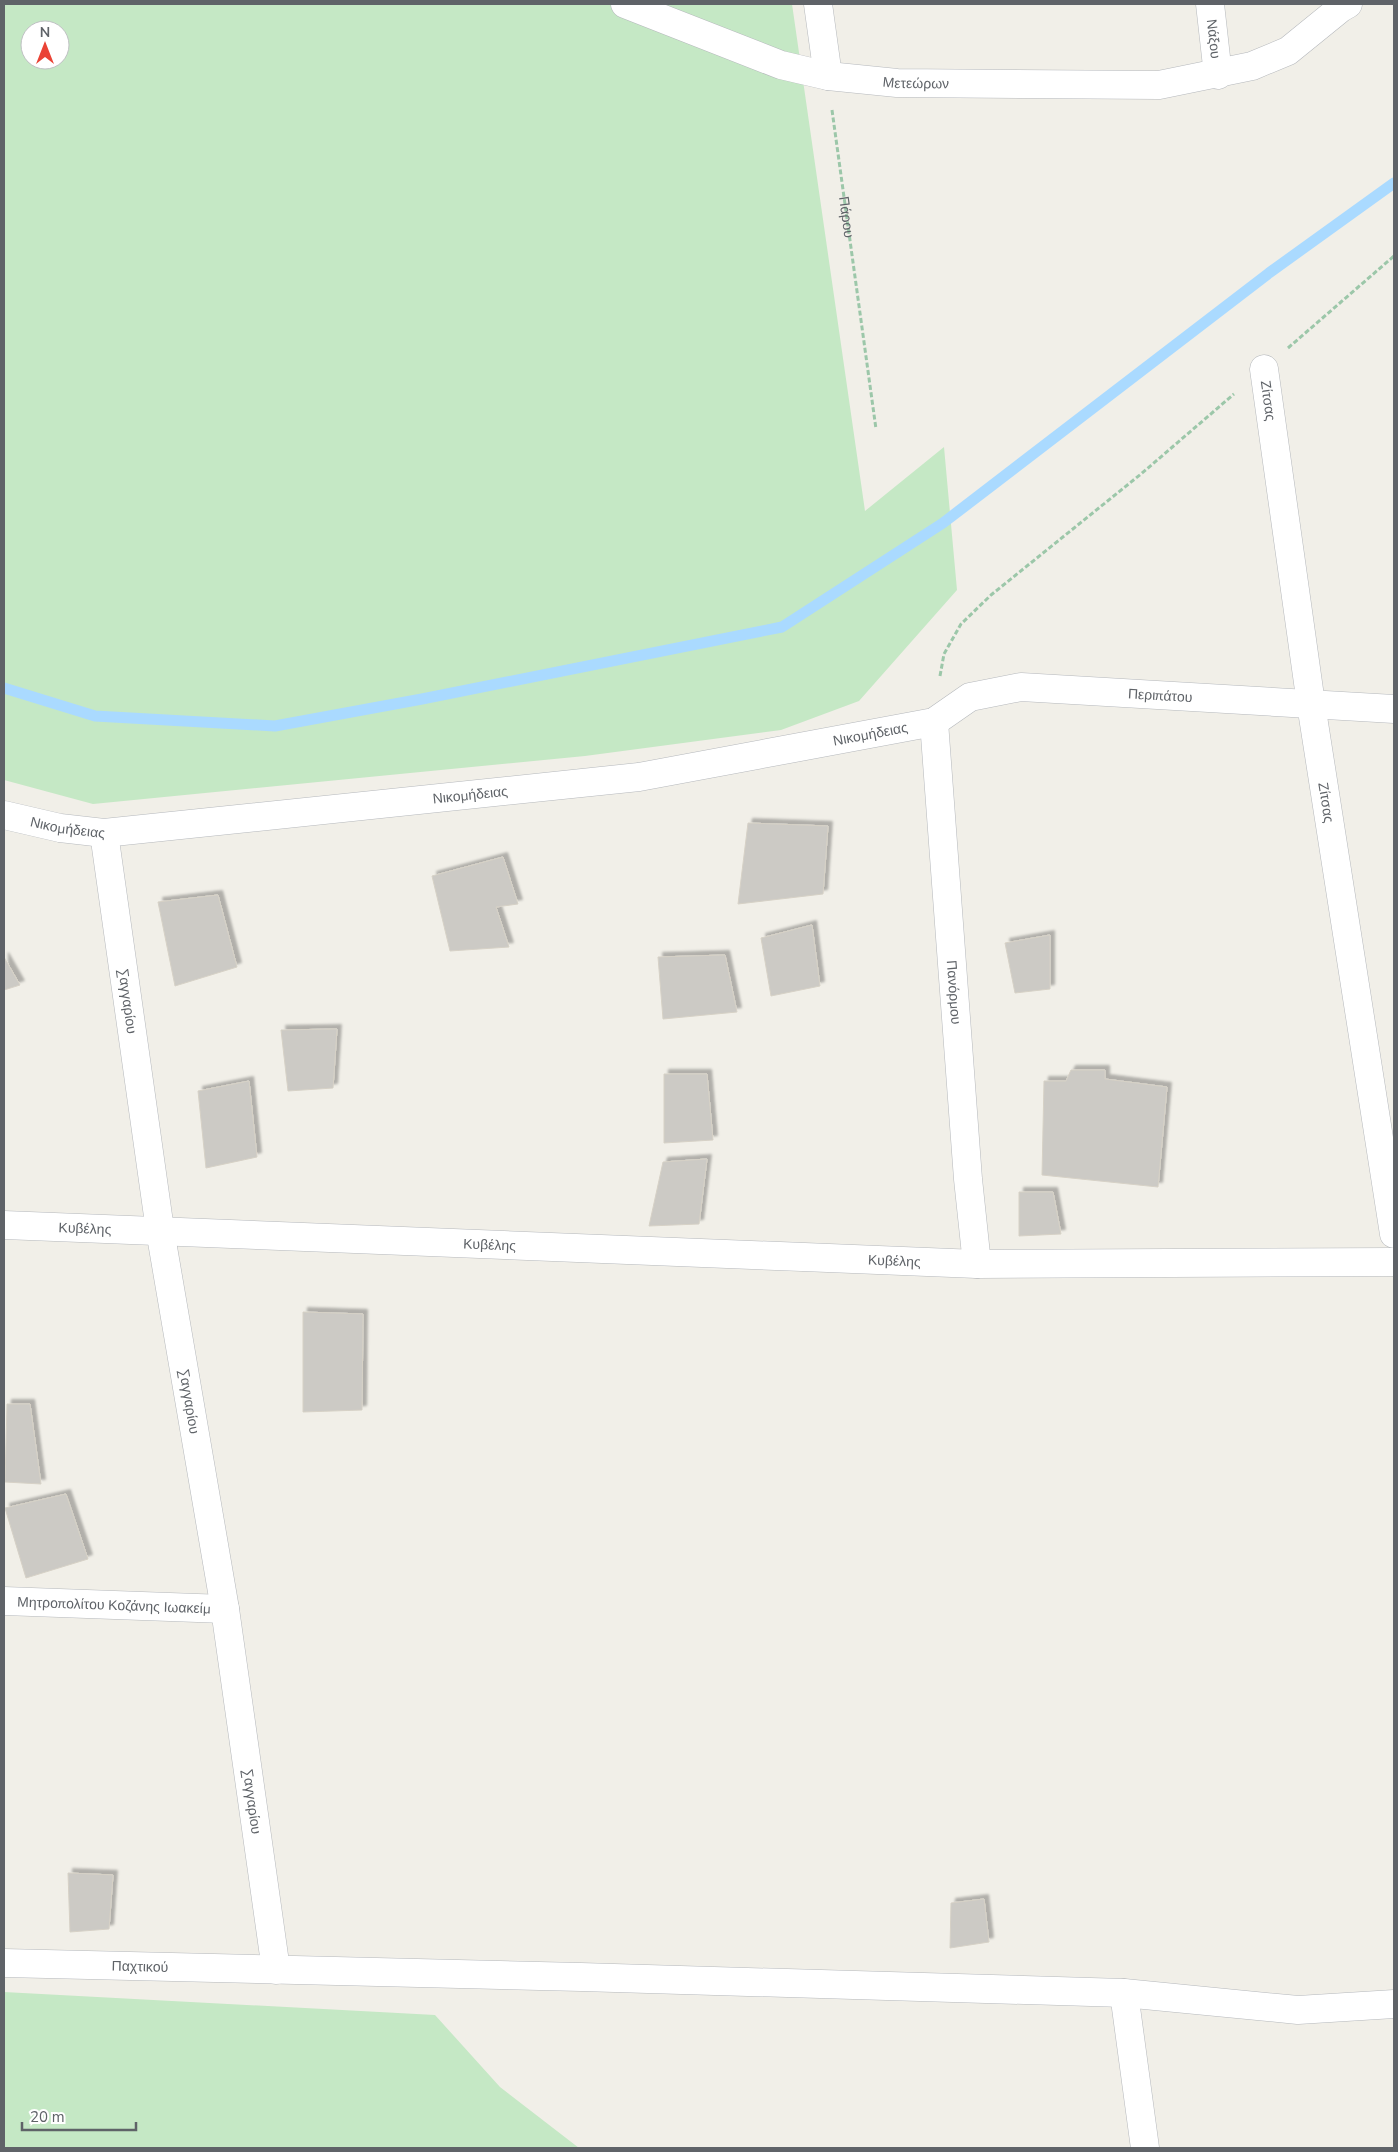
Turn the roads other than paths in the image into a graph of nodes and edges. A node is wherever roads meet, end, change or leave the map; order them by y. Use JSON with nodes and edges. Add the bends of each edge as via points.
{"nodes":[{"id":1,"x":625,"y":4,"type":"edge"},
{"id":2,"x":818,"y":4,"type":"edge"},
{"id":3,"x":1210,"y":4,"type":"edge"},
{"id":4,"x":1348,"y":4,"type":"edge"},
{"id":5,"x":1218,"y":75,"type":"junction"},
{"id":6,"x":828,"y":76,"type":"junction"},
{"id":7,"x":1264,"y":369,"type":"road end"},
{"id":8,"x":1311,"y":704,"type":"junction"},
{"id":9,"x":1394,"y":709,"type":"edge"},
{"id":10,"x":934,"y":722,"type":"junction"},
{"id":11,"x":4,"y":815,"type":"edge"},
{"id":12,"x":104,"y":833,"type":"junction"},
{"id":13,"x":4,"y":1225,"type":"edge"},
{"id":14,"x":160,"y":1230,"type":"junction"},
{"id":15,"x":1394,"y":1234,"type":"edge"},
{"id":16,"x":1394,"y":1262,"type":"edge"},
{"id":17,"x":977,"y":1264,"type":"junction"},
{"id":18,"x":4,"y":1601,"type":"edge"},
{"id":19,"x":225,"y":1609,"type":"junction"},
{"id":20,"x":4,"y":1963,"type":"edge"},
{"id":21,"x":276,"y":1970,"type":"junction"},
{"id":22,"x":1124,"y":1993,"type":"junction"},
{"id":23,"x":1394,"y":2004,"type":"edge"},
{"id":24,"x":1145,"y":2148,"type":"edge"}],
"edges":[{"from":1,"to":6,"type":"street","name":"Μετεώρων","via":[[781,64]]},
{"from":2,"to":6,"type":"street"},
{"from":3,"to":5,"type":"street","name":"Νάξου"},
{"from":4,"to":5,"type":"street","name":"Μετεώρων","via":[[1288,51],[1252,66]]},
{"from":5,"to":6,"type":"street","name":"Μετεώρων","via":[[1159,85],[897,83]]},
{"from":7,"to":8,"type":"street","name":"Ζίτσας"},
{"from":8,"to":9,"type":"street","name":"Περιπάτου"},
{"from":8,"to":10,"type":"street","name":"Περιπάτου","via":[[1021,687],[970,697]]},
{"from":8,"to":15,"type":"street","name":"Ζίτσας"},
{"from":10,"to":12,"type":"street","name":"Νικομήδειας","via":[[639,777]]},
{"from":10,"to":17,"type":"street","name":"Πανόρμου"},
{"from":11,"to":12,"type":"street","name":"Νικομήδειας","via":[[60,828]]},
{"from":12,"to":14,"type":"street","name":"Σαγγαρίου"},
{"from":13,"to":14,"type":"street","name":"Κυβέλης"},
{"from":14,"to":17,"type":"street","name":"Κυβέλης"},
{"from":14,"to":19,"type":"street","name":"Σαγγαρίου"},
{"from":16,"to":17,"type":"street","name":"Κυβέλης"},
{"from":18,"to":19,"type":"street","name":"Μητροπολίτου Κοζάνης Ιωακείμ"},
{"from":19,"to":21,"type":"street","name":"Σαγγαρίου"},
{"from":20,"to":21,"type":"street","name":"Παχτικού"},
{"from":21,"to":22,"type":"street","name":"Παχτικού"},
{"from":22,"to":23,"type":"street","name":"Παχτικού","via":[[1298,2010]]},
{"from":22,"to":24,"type":"street"}]}
